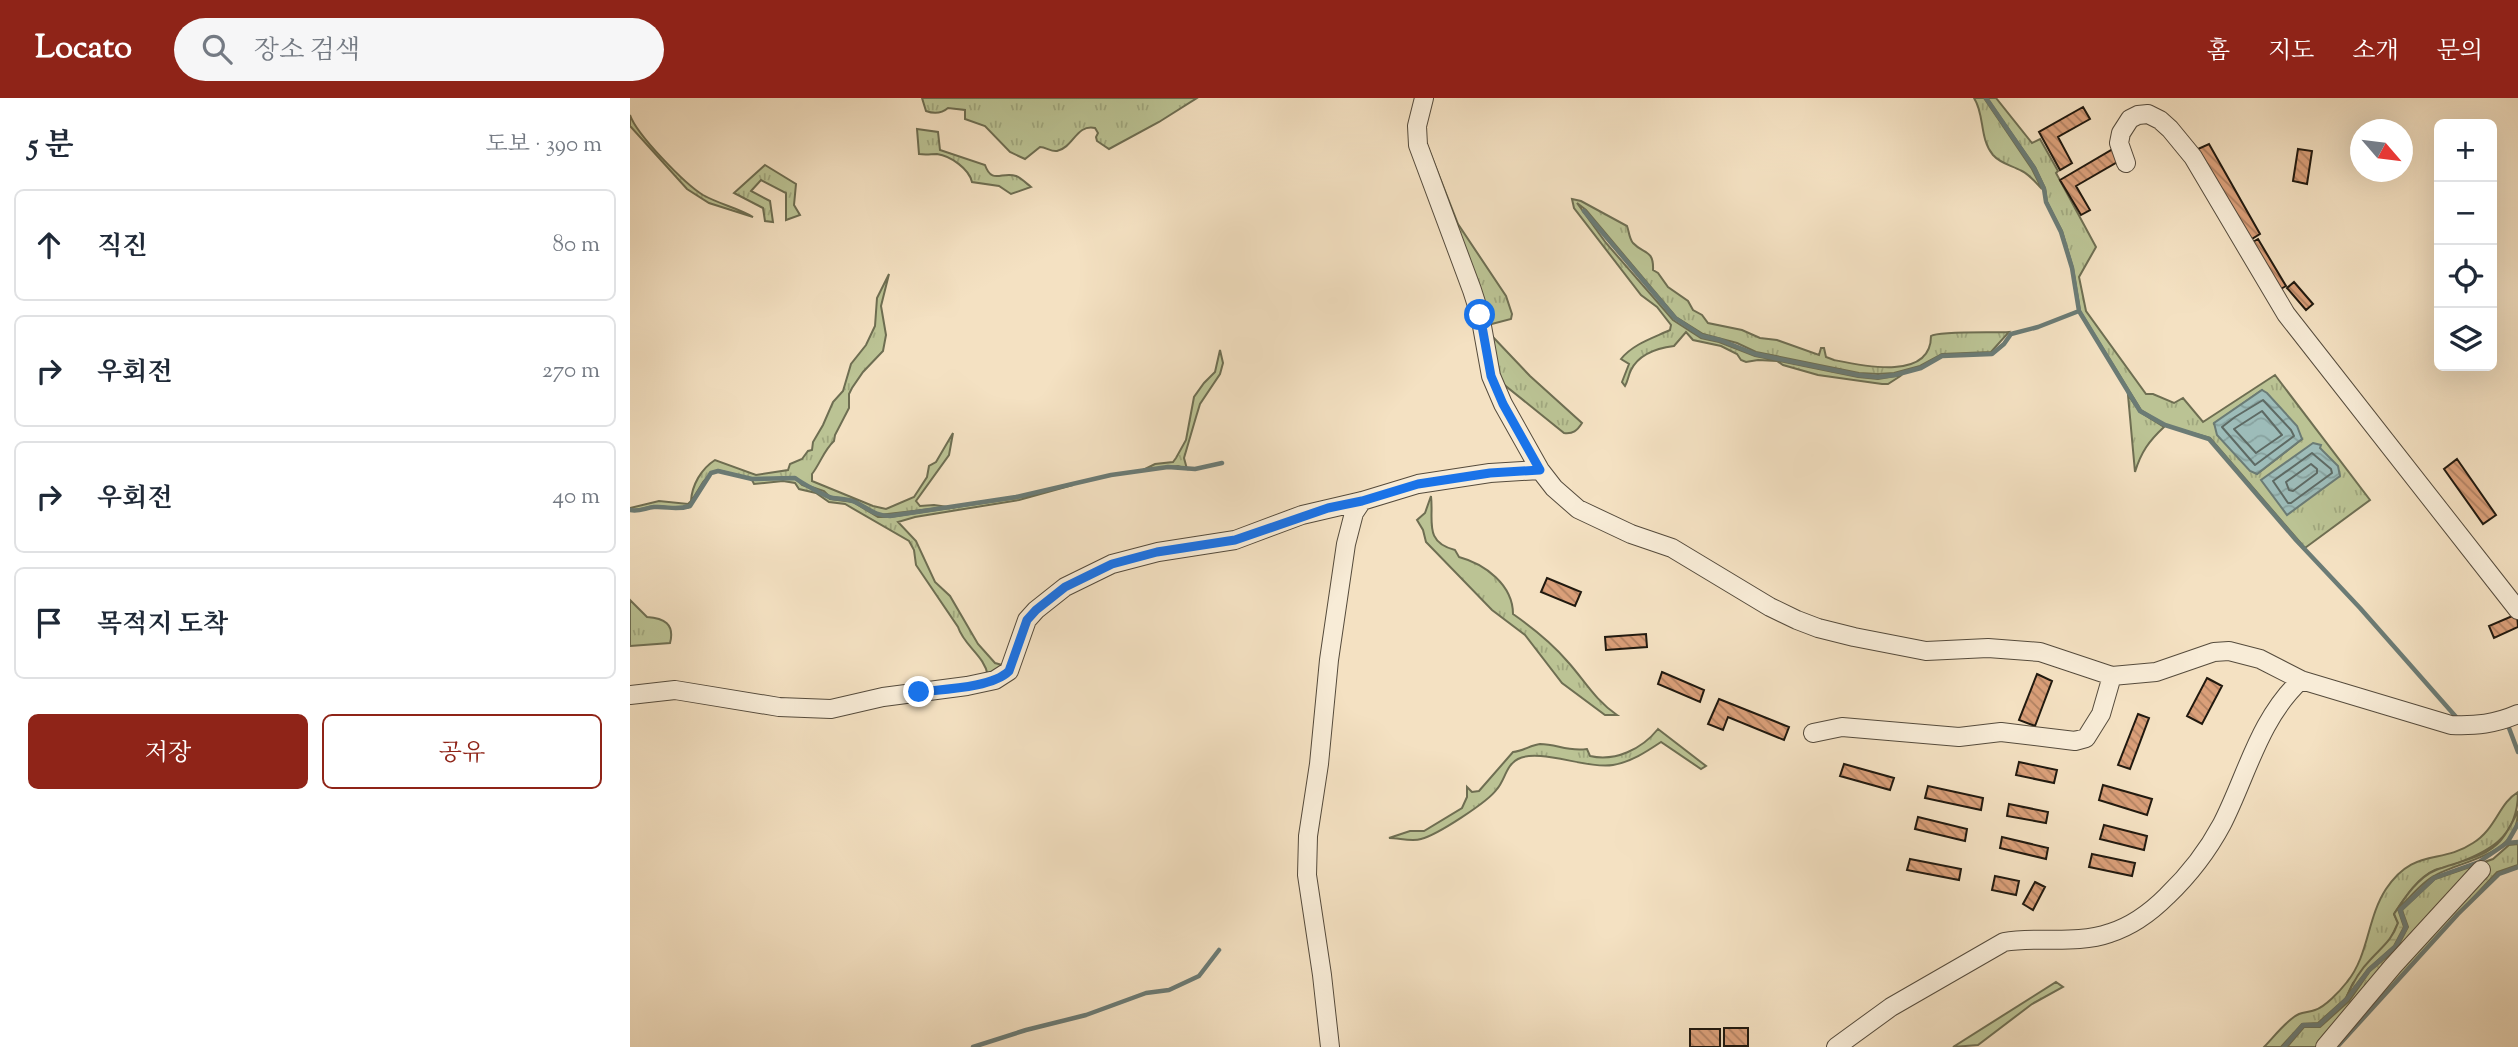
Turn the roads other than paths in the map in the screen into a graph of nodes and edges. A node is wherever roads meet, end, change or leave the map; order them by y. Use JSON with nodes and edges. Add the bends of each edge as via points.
{"nodes":[{"id":1,"x":1424,"y":98,"type":"edge"},
{"id":2,"x":2126,"y":163,"type":"dead end"},
{"id":3,"x":1540,"y":470,"type":"junction"},
{"id":4,"x":1362,"y":501,"type":"junction"},
{"id":5,"x":2518,"y":610,"type":"edge"},
{"id":6,"x":2112,"y":676,"type":"junction"},
{"id":7,"x":2301,"y":680,"type":"junction"},
{"id":8,"x":630,"y":695,"type":"edge"},
{"id":9,"x":2518,"y":714,"type":"edge"},
{"id":10,"x":1813,"y":733,"type":"dead end"},
{"id":11,"x":2481,"y":870,"type":"dead end"},
{"id":12,"x":1330,"y":1047,"type":"edge"},
{"id":13,"x":1836,"y":1047,"type":"edge"},
{"id":14,"x":2325,"y":1047,"type":"edge"}],
"edges":[{"from":1,"to":3,"type":"street","via":[[1418,145],[1480,315],[1491,376]]},
{"from":2,"to":5,"type":"street","via":[[2119,144],[2121,133],[2138,115],[2153,116],[2178,138],[2286,314]]},
{"from":3,"to":4,"type":"street","via":[[1446,478]]},
{"from":3,"to":6,"type":"street","via":[[1578,509],[1672,548],[1770,607],[1818,628],[1926,651],[1988,648],[2040,652]]},
{"from":4,"to":8,"type":"street","via":[[1235,540],[1138,557],[1088,575],[1048,600],[1027,620],[1009,671],[995,680],[831,709],[779,707],[675,690]]},
{"from":4,"to":12,"type":"street","via":[[1346,544],[1308,836],[1307,875]]},
{"from":6,"to":7,"type":"street","via":[[2156,672],[2229,651],[2260,659]]},
{"from":6,"to":10,"type":"street","via":[[2101,714],[2086,738],[2075,741],[2001,732],[1959,737],[1842,727]]},
{"from":7,"to":9,"type":"street","via":[[2451,725],[2477,726]]},
{"from":7,"to":13,"type":"street","via":[[2284,696],[2258,740],[2207,851],[2153,910],[2108,934],[2004,942],[1891,1007]]},
{"from":11,"to":14,"type":"street"}]}
